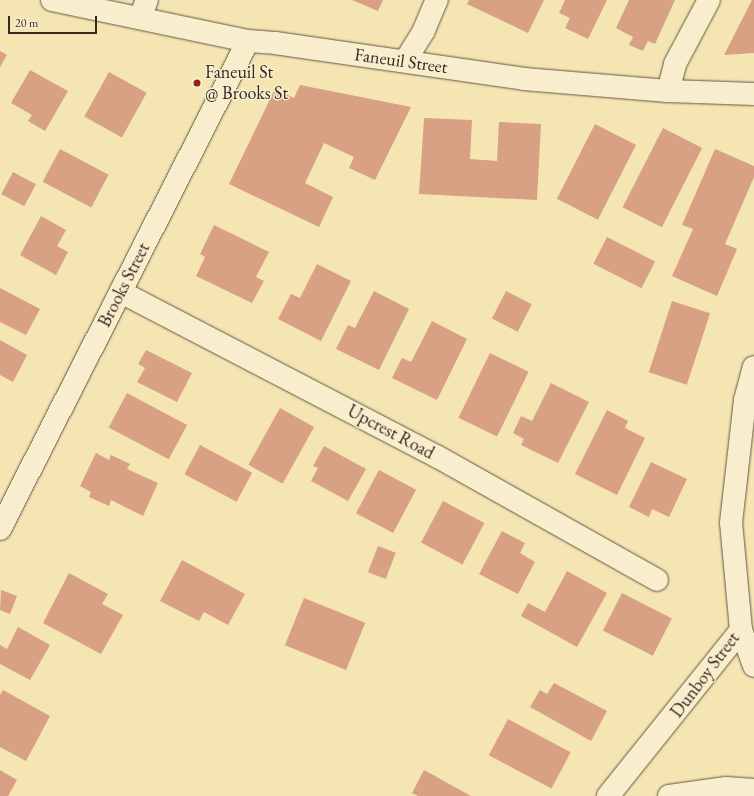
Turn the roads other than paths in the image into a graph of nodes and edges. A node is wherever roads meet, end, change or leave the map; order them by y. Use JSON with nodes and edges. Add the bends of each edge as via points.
{"nodes":[{"id":1,"x":52,"y":0,"type":"edge"},
{"id":2,"x":437,"y":0,"type":"edge"},
{"id":3,"x":709,"y":0,"type":"edge"},
{"id":4,"x":143,"y":9,"type":"edge"},
{"id":5,"x":248,"y":41,"type":"junction"},
{"id":6,"x":405,"y":61,"type":"junction"},
{"id":7,"x":668,"y":91,"type":"junction"},
{"id":8,"x":754,"y":94,"type":"edge"},
{"id":9,"x":121,"y":292,"type":"junction"},
{"id":10,"x":754,"y":367,"type":"edge"},
{"id":11,"x":0,"y":529,"type":"edge"},
{"id":12,"x":657,"y":580,"type":"dead end"},
{"id":13,"x":741,"y":630,"type":"junction"},
{"id":14,"x":754,"y":666,"type":"edge"},
{"id":15,"x":754,"y":790,"type":"edge"},
{"id":16,"x":608,"y":796,"type":"edge"},
{"id":17,"x":669,"y":796,"type":"edge"}],
"edges":[{"from":1,"to":4,"type":"street","name":"Faneuil Street"},
{"from":2,"to":6,"type":"street","via":[[424,30]]},
{"from":3,"to":7,"type":"street","via":[[676,64]]},
{"from":4,"to":5,"type":"street","name":"Faneuil Street"},
{"from":5,"to":6,"type":"street","name":"Faneuil Street"},
{"from":5,"to":9,"type":"street","name":"Brooks Street"},
{"from":6,"to":7,"type":"street","name":"Faneuil Street","via":[[524,79]]},
{"from":7,"to":8,"type":"street","name":"Faneuil Street"},
{"from":9,"to":11,"type":"street","name":"Brooks Street"},
{"from":9,"to":12,"type":"street","name":"Upcrest Road","via":[[438,456]]},
{"from":10,"to":13,"type":"street","name":"Dunboy Street","via":[[745,400],[731,523]]},
{"from":13,"to":14,"type":"street"},
{"from":13,"to":16,"type":"street","name":"Dunboy Street"},
{"from":15,"to":17,"type":"street","via":[[726,788]]}]}
